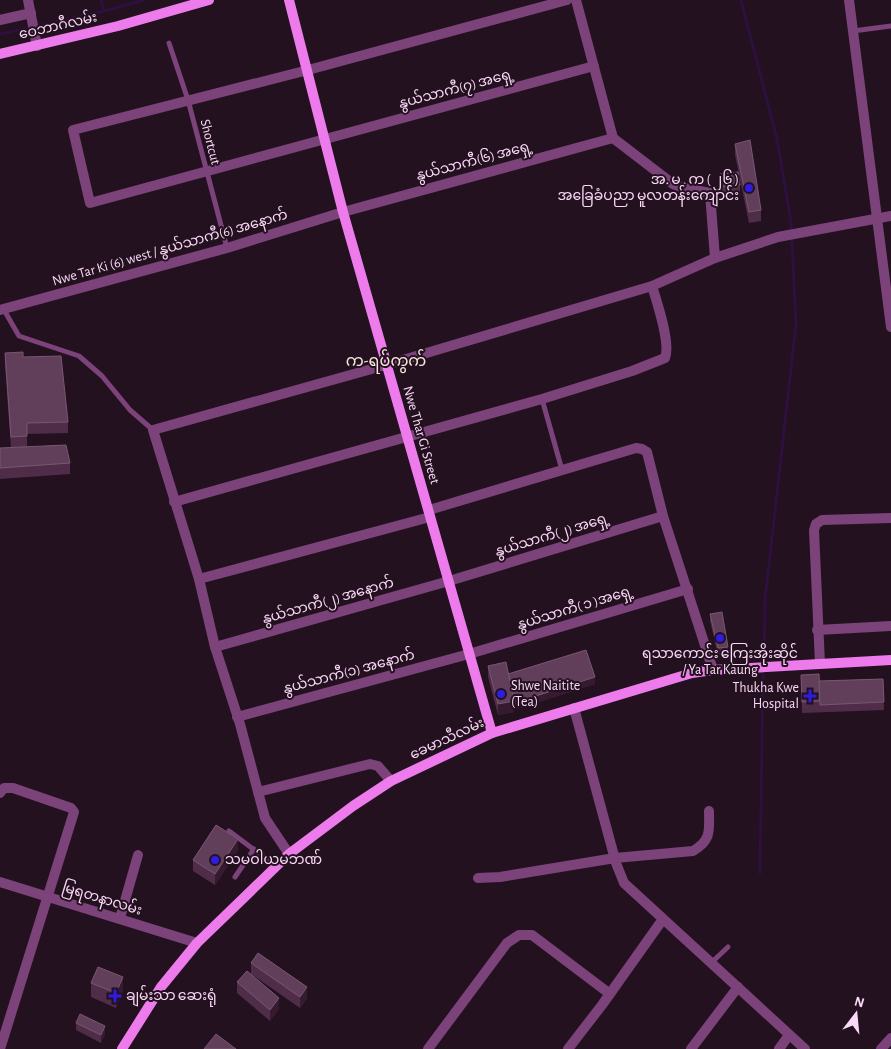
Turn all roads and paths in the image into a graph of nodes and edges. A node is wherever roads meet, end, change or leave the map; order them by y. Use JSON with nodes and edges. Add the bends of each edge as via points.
{"nodes":[{"id":1,"x":28,"y":0,"type":"edge"},
{"id":2,"x":289,"y":0,"type":"edge"},
{"id":3,"x":567,"y":0,"type":"edge"},
{"id":4,"x":576,"y":0,"type":"edge"},
{"id":5,"x":849,"y":0,"type":"edge"},
{"id":6,"x":204,"y":1,"type":"edge"},
{"id":7,"x":31,"y":19,"type":"junction"},
{"id":8,"x":0,"y":20,"type":"edge"},
{"id":9,"x":891,"y":26,"type":"edge"},
{"id":10,"x":853,"y":31,"type":"junction"},
{"id":11,"x":170,"y":43,"type":"dead end"},
{"id":12,"x":37,"y":46,"type":"junction"},
{"id":13,"x":0,"y":54,"type":"edge"},
{"id":14,"x":594,"y":66,"type":"junction"},
{"id":15,"x":308,"y":70,"type":"junction"},
{"id":16,"x":188,"y":100,"type":"junction"},
{"id":17,"x":613,"y":138,"type":"junction"},
{"id":18,"x":325,"y":139,"type":"junction"},
{"id":19,"x":206,"y":172,"type":"junction"},
{"id":20,"x":343,"y":212,"type":"junction"},
{"id":21,"x":891,"y":216,"type":"edge"},
{"id":22,"x":877,"y":219,"type":"junction"},
{"id":23,"x":227,"y":248,"type":"junction"},
{"id":24,"x":715,"y":258,"type":"junction"},
{"id":25,"x":652,"y":286,"type":"junction"},
{"id":26,"x":2,"y":310,"type":"edge"},
{"id":27,"x":891,"y":327,"type":"edge"},
{"id":28,"x":386,"y":365,"type":"junction"},
{"id":29,"x":542,"y":399,"type":"junction"},
{"id":30,"x":153,"y":430,"type":"junction"},
{"id":31,"x":407,"y":436,"type":"junction"},
{"id":32,"x":562,"y":470,"type":"junction"},
{"id":33,"x":174,"y":502,"type":"junction"},
{"id":34,"x":429,"y":514,"type":"junction"},
{"id":35,"x":663,"y":516,"type":"junction"},
{"id":36,"x":891,"y":518,"type":"edge"},
{"id":37,"x":891,"y":523,"type":"edge"},
{"id":38,"x":198,"y":579,"type":"junction"},
{"id":39,"x":448,"y":580,"type":"junction"},
{"id":40,"x":688,"y":589,"type":"junction"},
{"id":41,"x":891,"y":626,"type":"edge"},
{"id":42,"x":817,"y":630,"type":"junction"},
{"id":43,"x":215,"y":647,"type":"junction"},
{"id":44,"x":469,"y":654,"type":"junction"},
{"id":45,"x":891,"y":660,"type":"edge"},
{"id":46,"x":820,"y":664,"type":"junction"},
{"id":47,"x":713,"y":670,"type":"junction"},
{"id":48,"x":574,"y":708,"type":"junction"},
{"id":49,"x":236,"y":717,"type":"junction"},
{"id":50,"x":492,"y":733,"type":"junction"},
{"id":51,"x":391,"y":781,"type":"junction"},
{"id":52,"x":2,"y":791,"type":"edge"},
{"id":53,"x":258,"y":792,"type":"junction"},
{"id":54,"x":709,"y":811,"type":"dead end"},
{"id":55,"x":229,"y":831,"type":"edge"},
{"id":56,"x":254,"y":849,"type":"junction"},
{"id":57,"x":289,"y":854,"type":"junction"},
{"id":58,"x":138,"y":855,"type":"dead end"},
{"id":59,"x":615,"y":861,"type":"junction"},
{"id":60,"x":276,"y":866,"type":"junction"},
{"id":61,"x":235,"y":877,"type":"dead end"},
{"id":62,"x":478,"y":878,"type":"dead end"},
{"id":63,"x":0,"y":882,"type":"edge"},
{"id":64,"x":48,"y":897,"type":"junction"},
{"id":65,"x":120,"y":918,"type":"junction"},
{"id":66,"x":663,"y":919,"type":"junction"},
{"id":67,"x":197,"y":943,"type":"junction"},
{"id":68,"x":728,"y":947,"type":"dead end"},
{"id":69,"x":712,"y":963,"type":"junction"},
{"id":70,"x":738,"y":987,"type":"junction"},
{"id":71,"x":610,"y":994,"type":"junction"},
{"id":72,"x":789,"y":1035,"type":"junction"},
{"id":73,"x":891,"y":1038,"type":"edge"},
{"id":74,"x":0,"y":1049,"type":"edge"},
{"id":75,"x":122,"y":1049,"type":"edge"},
{"id":76,"x":428,"y":1049,"type":"edge"},
{"id":77,"x":568,"y":1049,"type":"edge"},
{"id":78,"x":691,"y":1049,"type":"edge"},
{"id":79,"x":778,"y":1049,"type":"edge"},
{"id":80,"x":804,"y":1049,"type":"edge"},
{"id":81,"x":880,"y":1049,"type":"edge"}],
"edges":[{"from":1,"to":7,"type":"street"},
{"from":2,"to":15,"type":"street","name":"Nwe Thar Gi Street"},
{"from":3,"to":15,"type":"street"},
{"from":4,"to":14,"type":"street"},
{"from":5,"to":10,"type":"street"},
{"from":6,"to":12,"type":"street","name":"ဝေဘာဂီလမ်း"},
{"from":7,"to":8,"type":"street"},
{"from":7,"to":12,"type":"street"},
{"from":9,"to":10,"type":"lane"},
{"from":10,"to":22,"type":"street"},
{"from":11,"to":16,"type":"lane","name":"Shortcut"},
{"from":12,"to":13,"type":"street","name":"ဝေဘာဂီလမ်း"},
{"from":14,"to":17,"type":"street"},
{"from":14,"to":18,"type":"street","name":"နွယ်သာကီ(၇) အရှေ့"},
{"from":15,"to":16,"type":"street"},
{"from":15,"to":18,"type":"street","name":"Nwe Thar Gi Street"},
{"from":16,"to":19,"type":"lane","name":"Shortcut"},
{"from":16,"to":19,"type":"street","name":"နွယ်သာကီ(၇) အရှေ့","via":[[73,130],[90,203]]},
{"from":17,"to":20,"type":"street","name":"နွယ်သာကီ(၆) အရှေ့"},
{"from":17,"to":24,"type":"street","via":[[673,184],[710,193]]},
{"from":18,"to":19,"type":"street","name":"နွယ်သာကီ(၇) အရှေ့"},
{"from":18,"to":20,"type":"street","name":"Nwe Thar Gi Street"},
{"from":19,"to":23,"type":"lane","name":"Shortcut"},
{"from":20,"to":23,"type":"street","name":"Nwe Tar Ki (6) west / နွယ်သာကီ(6) အနောက်"},
{"from":20,"to":28,"type":"street","name":"Nwe Thar Gi Street"},
{"from":21,"to":22,"type":"street"},
{"from":22,"to":24,"type":"street","via":[[778,237]]},
{"from":22,"to":27,"type":"street"},
{"from":23,"to":26,"type":"street","name":"Nwe Tar Ki (6) west / နွယ်သာကီ(6) အနောက်"},
{"from":24,"to":25,"type":"street"},
{"from":25,"to":28,"type":"street"},
{"from":25,"to":29,"type":"street","via":[[668,352],[665,358]]},
{"from":26,"to":30,"type":"lane","via":[[19,336],[79,356]]},
{"from":28,"to":30,"type":"street"},
{"from":28,"to":31,"type":"street","name":"Nwe Thar Gi Street"},
{"from":29,"to":31,"type":"street"},
{"from":29,"to":32,"type":"lane"},
{"from":30,"to":33,"type":"street"},
{"from":31,"to":33,"type":"street"},
{"from":31,"to":34,"type":"street","name":"Nwe Thar Gi Street"},
{"from":32,"to":34,"type":"street"},
{"from":32,"to":35,"type":"street","via":[[642,449],[647,452]]},
{"from":33,"to":38,"type":"street"},
{"from":34,"to":38,"type":"street"},
{"from":34,"to":39,"type":"street","name":"Nwe Thar Gi Street"},
{"from":35,"to":39,"type":"street","name":"နွယ်သာကီ(၂) အရှေ့"},
{"from":35,"to":40,"type":"street"},
{"from":36,"to":37,"type":"street"},
{"from":36,"to":42,"type":"street","via":[[822,520],[816,524]]},
{"from":38,"to":43,"type":"street"},
{"from":39,"to":43,"type":"street","name":"နွယ်သာကီ(၂) အနောက်"},
{"from":39,"to":44,"type":"street","name":"Nwe Thar Gi Street"},
{"from":40,"to":44,"type":"street","name":"နွယ်သာကီ( ၁ )အရှေ့"},
{"from":40,"to":47,"type":"street"},
{"from":41,"to":42,"type":"street"},
{"from":42,"to":46,"type":"street"},
{"from":43,"to":49,"type":"street"},
{"from":44,"to":49,"type":"street","name":"နွယ်သာကီ(၁) အနောက်"},
{"from":44,"to":50,"type":"street","name":"Nwe Thar Gi Street"},
{"from":45,"to":46,"type":"street","name":"ခေမာသီလမ်း"},
{"from":46,"to":47,"type":"street","name":"ခေမာသီလမ်း"},
{"from":47,"to":48,"type":"street","name":"ခေမာသီလမ်း","via":[[692,673]]},
{"from":48,"to":50,"type":"street","name":"ခေမာသီလမ်း"},
{"from":48,"to":59,"type":"street"},
{"from":49,"to":53,"type":"street"},
{"from":50,"to":51,"type":"street","name":"ခေမာသီလမ်း"},
{"from":51,"to":53,"type":"street","via":[[378,766],[370,764]]},
{"from":51,"to":57,"type":"street","name":"ခေမာသီလမ်း"},
{"from":52,"to":64,"type":"street","via":[[13,788],[71,808],[74,812]]},
{"from":53,"to":57,"type":"street","via":[[264,813]]},
{"from":54,"to":59,"type":"street","via":[[708,836],[693,851]]},
{"from":55,"to":56,"type":"lane"},
{"from":56,"to":60,"type":"lane"},
{"from":56,"to":61,"type":"lane"},
{"from":57,"to":60,"type":"street","name":"ခေမာသီလမ်း"},
{"from":58,"to":65,"type":"street"},
{"from":59,"to":62,"type":"street"},
{"from":59,"to":66,"type":"street","via":[[624,883]]},
{"from":60,"to":67,"type":"street","name":"ခေမာသီလမ်း"},
{"from":63,"to":64,"type":"street","name":"မြရတနာလမ်း"},
{"from":64,"to":65,"type":"street","name":"မြရတနာလမ်း"},
{"from":64,"to":74,"type":"street"},
{"from":65,"to":67,"type":"street","name":"မြရတနာလမ်း"},
{"from":66,"to":69,"type":"street"},
{"from":66,"to":71,"type":"street"},
{"from":67,"to":75,"type":"street","name":"ခေမာသီလမ်း","via":[[161,987]]},
{"from":68,"to":69,"type":"lane"},
{"from":69,"to":70,"type":"street"},
{"from":70,"to":72,"type":"street"},
{"from":70,"to":78,"type":"street"},
{"from":71,"to":76,"type":"street","via":[[532,935],[519,935],[507,943]]},
{"from":71,"to":77,"type":"street"},
{"from":72,"to":79,"type":"street"},
{"from":72,"to":80,"type":"street"},
{"from":73,"to":81,"type":"street"}]}
